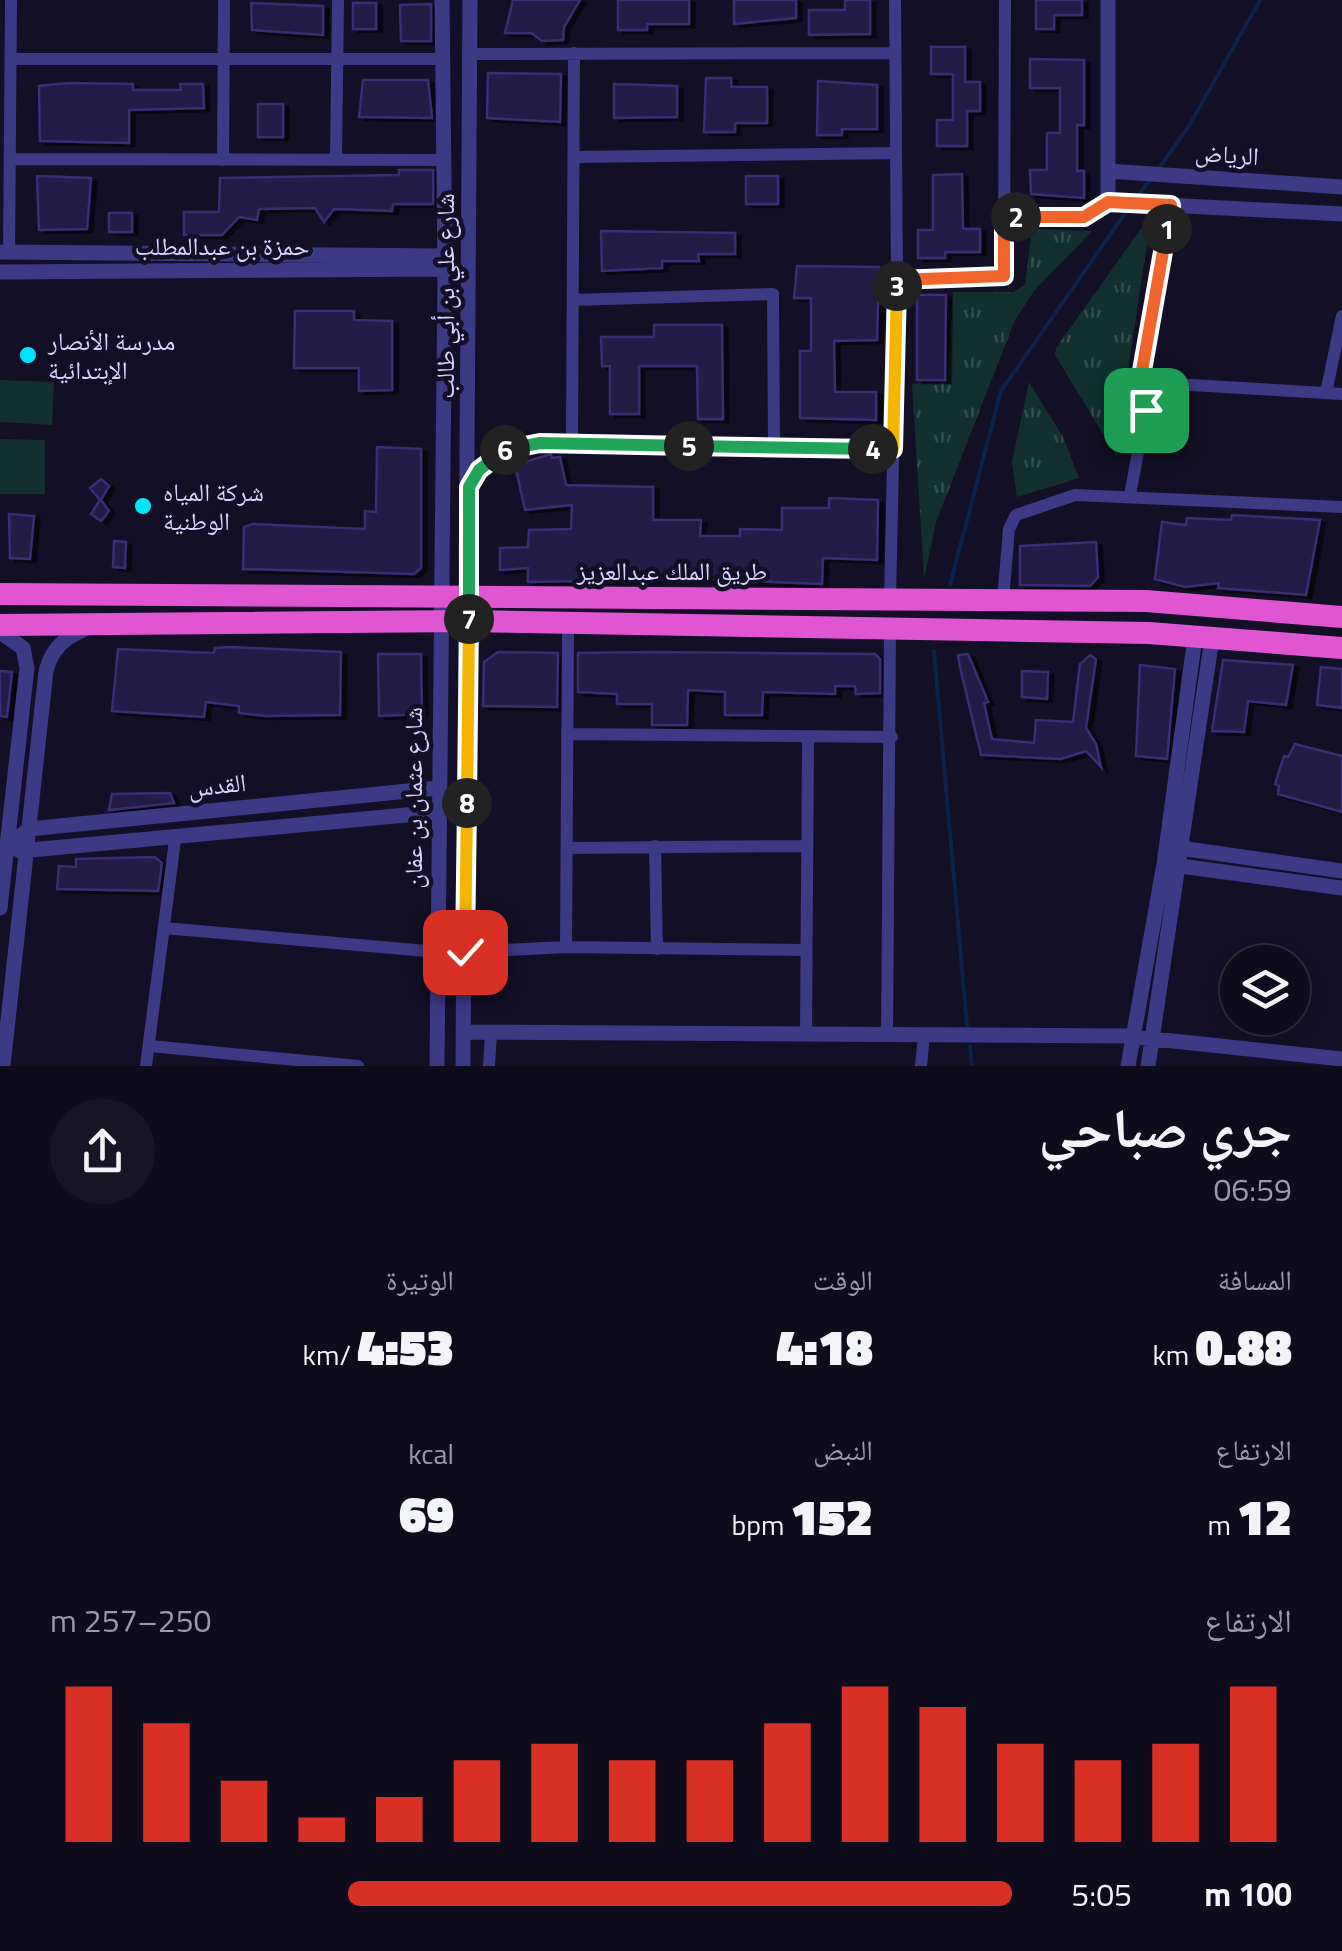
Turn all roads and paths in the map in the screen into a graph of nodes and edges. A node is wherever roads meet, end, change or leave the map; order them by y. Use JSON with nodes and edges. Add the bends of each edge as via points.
{"nodes":[{"id":1,"x":12,"y":0,"type":"edge"},
{"id":2,"x":224,"y":0,"type":"edge"},
{"id":3,"x":338,"y":0,"type":"edge"},
{"id":4,"x":442,"y":0,"type":"edge"},
{"id":5,"x":470,"y":0,"type":"edge"},
{"id":6,"x":895,"y":0,"type":"edge"},
{"id":7,"x":1005,"y":0,"type":"edge"},
{"id":8,"x":1108,"y":0,"type":"edge"},
{"id":9,"x":470,"y":54,"type":"junction"},
{"id":10,"x":574,"y":54,"type":"junction"},
{"id":11,"x":895,"y":54,"type":"junction"},
{"id":12,"x":11,"y":60,"type":"junction"},
{"id":13,"x":224,"y":60,"type":"junction"},
{"id":14,"x":338,"y":60,"type":"junction"},
{"id":15,"x":442,"y":60,"type":"junction"},
{"id":16,"x":896,"y":153,"type":"junction"},
{"id":17,"x":574,"y":158,"type":"junction"},
{"id":18,"x":10,"y":160,"type":"junction"},
{"id":19,"x":223,"y":160,"type":"junction"},
{"id":20,"x":336,"y":160,"type":"junction"},
{"id":21,"x":442,"y":160,"type":"junction"},
{"id":22,"x":1108,"y":171,"type":"junction"},
{"id":23,"x":1342,"y":188,"type":"edge"},
{"id":24,"x":1108,"y":202,"type":"junction"},
{"id":25,"x":1171,"y":205,"type":"junction"},
{"id":26,"x":1342,"y":214,"type":"edge"},
{"id":27,"x":1004,"y":217,"type":"junction"},
{"id":28,"x":5,"y":252,"type":"edge"},
{"id":29,"x":444,"y":263,"type":"junction"},
{"id":30,"x":0,"y":272,"type":"edge"},
{"id":31,"x":897,"y":280,"type":"junction"},
{"id":32,"x":573,"y":300,"type":"junction"},
{"id":33,"x":1342,"y":316,"type":"edge"},
{"id":34,"x":1140,"y":382,"type":"junction"},
{"id":35,"x":1326,"y":393,"type":"junction"},
{"id":36,"x":1342,"y":394,"type":"edge"},
{"id":37,"x":572,"y":444,"type":"junction"},
{"id":38,"x":774,"y":447,"type":"junction"},
{"id":39,"x":893,"y":449,"type":"junction"},
{"id":40,"x":469,"y":487,"type":"junction"},
{"id":41,"x":1130,"y":495,"type":"junction"},
{"id":42,"x":1342,"y":507,"type":"edge"},
{"id":43,"x":0,"y":594,"type":"edge"},
{"id":44,"x":890,"y":600,"type":"junction"},
{"id":45,"x":1003,"y":600,"type":"junction"},
{"id":46,"x":439,"y":603,"type":"junction"},
{"id":47,"x":469,"y":603,"type":"junction"},
{"id":48,"x":1342,"y":618,"type":"edge"},
{"id":49,"x":568,"y":622,"type":"junction"},
{"id":50,"x":96,"y":625,"type":"junction"},
{"id":51,"x":0,"y":628,"type":"edge"},
{"id":52,"x":890,"y":628,"type":"junction"},
{"id":53,"x":1203,"y":637,"type":"junction"},
{"id":54,"x":1342,"y":648,"type":"edge"},
{"id":55,"x":568,"y":734,"type":"junction"},
{"id":56,"x":892,"y":737,"type":"junction"},
{"id":57,"x":808,"y":738,"type":"junction"},
{"id":58,"x":438,"y":788,"type":"junction"},
{"id":59,"x":438,"y":812,"type":"junction"},
{"id":60,"x":29,"y":829,"type":"junction"},
{"id":61,"x":176,"y":840,"type":"junction"},
{"id":62,"x":655,"y":846,"type":"junction"},
{"id":63,"x":805,"y":846,"type":"junction"},
{"id":64,"x":4,"y":848,"type":"edge"},
{"id":65,"x":567,"y":848,"type":"junction"},
{"id":66,"x":1174,"y":848,"type":"junction"},
{"id":67,"x":26,"y":853,"type":"junction"},
{"id":68,"x":1172,"y":865,"type":"junction"},
{"id":69,"x":1342,"y":871,"type":"edge"},
{"id":70,"x":1342,"y":888,"type":"edge"},
{"id":71,"x":0,"y":908,"type":"edge"},
{"id":72,"x":164,"y":928,"type":"junction"},
{"id":73,"x":566,"y":947,"type":"junction"},
{"id":74,"x":657,"y":949,"type":"junction"},
{"id":75,"x":805,"y":950,"type":"junction"},
{"id":76,"x":438,"y":952,"type":"junction"},
{"id":77,"x":465,"y":952,"type":"junction"},
{"id":78,"x":464,"y":1032,"type":"junction"},
{"id":79,"x":491,"y":1032,"type":"junction"},
{"id":80,"x":806,"y":1035,"type":"junction"},
{"id":81,"x":887,"y":1035,"type":"junction"},
{"id":82,"x":924,"y":1035,"type":"junction"},
{"id":83,"x":1136,"y":1037,"type":"junction"},
{"id":84,"x":1155,"y":1039,"type":"junction"},
{"id":85,"x":150,"y":1046,"type":"junction"},
{"id":86,"x":1330,"y":1060,"type":"edge"},
{"id":87,"x":275,"y":1062,"type":"edge"},
{"id":88,"x":344,"y":1065,"type":"edge"},
{"id":89,"x":3,"y":1066,"type":"edge"},
{"id":90,"x":146,"y":1066,"type":"edge"},
{"id":91,"x":358,"y":1066,"type":"edge"},
{"id":92,"x":438,"y":1066,"type":"edge"},
{"id":93,"x":463,"y":1066,"type":"edge"},
{"id":94,"x":490,"y":1066,"type":"edge"},
{"id":95,"x":921,"y":1066,"type":"edge"},
{"id":96,"x":1128,"y":1066,"type":"edge"},
{"id":97,"x":1148,"y":1066,"type":"edge"}],
"edges":[{"from":1,"to":12,"type":"street"},
{"from":2,"to":13,"type":"street"},
{"from":3,"to":14,"type":"street"},
{"from":4,"to":15,"type":"street","name":"شارع علي بن أبي طالب"},
{"from":5,"to":9,"type":"street","name":"شارع علي بن أبي طالب"},
{"from":6,"to":11,"type":"street"},
{"from":7,"to":27,"type":"street"},
{"from":8,"to":22,"type":"street"},
{"from":9,"to":10,"type":"street"},
{"from":9,"to":40,"type":"street","name":"شارع علي بن أبي طالب"},
{"from":10,"to":11,"type":"street"},
{"from":10,"to":17,"type":"street"},
{"from":11,"to":16,"type":"street"},
{"from":12,"to":13,"type":"street"},
{"from":12,"to":18,"type":"street"},
{"from":13,"to":14,"type":"street"},
{"from":13,"to":19,"type":"street"},
{"from":14,"to":15,"type":"street"},
{"from":14,"to":20,"type":"street"},
{"from":15,"to":21,"type":"street","name":"شارع علي بن أبي طالب"},
{"from":16,"to":17,"type":"street"},
{"from":16,"to":31,"type":"street"},
{"from":17,"to":32,"type":"street"},
{"from":18,"to":19,"type":"street"},
{"from":18,"to":28,"type":"street"},
{"from":19,"to":20,"type":"street"},
{"from":20,"to":21,"type":"street"},
{"from":21,"to":29,"type":"street","name":"شارع علي بن أبي طالب"},
{"from":22,"to":23,"type":"street","name":"الرياض"},
{"from":22,"to":24,"type":"street"},
{"from":24,"to":25,"type":"street"},
{"from":24,"to":27,"type":"street","via":[[1084,217]]},
{"from":25,"to":26,"type":"street"},
{"from":25,"to":34,"type":"street"},
{"from":27,"to":31,"type":"street","via":[[1004,276]]},
{"from":28,"to":29,"type":"street","name":"حمزة بن عبدالمطلب"},
{"from":29,"to":30,"type":"street","name":"حمزة بن عبدالمطلب"},
{"from":29,"to":46,"type":"street","name":"شارع علي بن أبي طالب"},
{"from":31,"to":39,"type":"street"},
{"from":32,"to":37,"type":"street"},
{"from":32,"to":38,"type":"street","via":[[774,294]]},
{"from":33,"to":35,"type":"street"},
{"from":34,"to":35,"type":"street"},
{"from":34,"to":41,"type":"street","via":[[1146,410]]},
{"from":35,"to":36,"type":"street"},
{"from":37,"to":38,"type":"street"},
{"from":37,"to":40,"type":"street","via":[[504,451]]},
{"from":38,"to":39,"type":"street"},
{"from":39,"to":44,"type":"street"},
{"from":40,"to":47,"type":"street","name":"شارع علي بن أبي طالب"},
{"from":41,"to":42,"type":"street"},
{"from":41,"to":45,"type":"street","via":[[1075,495],[1016,515]]},
{"from":43,"to":46,"type":"highway","name":"طريق الملك عبدالعزيز"},
{"from":44,"to":45,"type":"highway","name":"طريق الملك عبدالعزيز"},
{"from":44,"to":47,"type":"highway","name":"طريق الملك عبدالعزيز"},
{"from":45,"to":48,"type":"highway","name":"طريق الملك عبدالعزيز","via":[[1146,601]]},
{"from":46,"to":47,"type":"highway","name":"طريق الملك عبدالعزيز"},
{"from":46,"to":50,"type":"highway","name":"طريق الملك عبدالعزيز"},
{"from":46,"to":58,"type":"street","name":"شارع عثمان بن عفان"},
{"from":47,"to":49,"type":"highway","name":"طريق الملك عبدالعزيز"},
{"from":47,"to":77,"type":"street"},
{"from":49,"to":52,"type":"highway","name":"طريق الملك عبدالعزيز"},
{"from":49,"to":55,"type":"street"},
{"from":50,"to":51,"type":"highway","name":"طريق الملك عبدالعزيز"},
{"from":50,"to":60,"type":"street","via":[[50,654]]},
{"from":51,"to":64,"type":"street","via":[[27,658]]},
{"from":52,"to":53,"type":"highway","name":"طريق الملك عبدالعزيز"},
{"from":52,"to":56,"type":"street"},
{"from":53,"to":54,"type":"highway","name":"طريق الملك عبدالعزيز"},
{"from":53,"to":66,"type":"street"},
{"from":55,"to":57,"type":"street"},
{"from":55,"to":65,"type":"street"},
{"from":56,"to":57,"type":"street"},
{"from":56,"to":81,"type":"street"},
{"from":57,"to":63,"type":"street"},
{"from":58,"to":59,"type":"street","name":"شارع عثمان بن عفان"},
{"from":58,"to":60,"type":"street","name":"القدس"},
{"from":59,"to":61,"type":"street","name":"القدس"},
{"from":59,"to":76,"type":"street","name":"شارع عثمان بن عفان"},
{"from":60,"to":64,"type":"street"},
{"from":60,"to":67,"type":"street"},
{"from":61,"to":67,"type":"street","name":"القدس"},
{"from":61,"to":72,"type":"street"},
{"from":62,"to":63,"type":"street"},
{"from":62,"to":65,"type":"street"},
{"from":62,"to":74,"type":"street"},
{"from":63,"to":75,"type":"street"},
{"from":64,"to":67,"type":"street","name":"القدس"},
{"from":64,"to":71,"type":"street"},
{"from":65,"to":73,"type":"street"},
{"from":66,"to":68,"type":"street"},
{"from":66,"to":69,"type":"street"},
{"from":67,"to":89,"type":"street"},
{"from":68,"to":70,"type":"street"},
{"from":68,"to":83,"type":"street"},
{"from":68,"to":84,"type":"street"},
{"from":72,"to":76,"type":"street"},
{"from":72,"to":85,"type":"street"},
{"from":73,"to":74,"type":"street"},
{"from":73,"to":77,"type":"street"},
{"from":74,"to":75,"type":"street"},
{"from":75,"to":80,"type":"street"},
{"from":76,"to":92,"type":"street","name":"شارع عثمان بن عفان"},
{"from":77,"to":78,"type":"street"},
{"from":78,"to":79,"type":"street"},
{"from":78,"to":93,"type":"street"},
{"from":79,"to":80,"type":"street"},
{"from":79,"to":94,"type":"street"},
{"from":80,"to":81,"type":"street"},
{"from":81,"to":82,"type":"street"},
{"from":82,"to":83,"type":"street"},
{"from":82,"to":95,"type":"street"},
{"from":83,"to":84,"type":"street"},
{"from":83,"to":96,"type":"street"},
{"from":84,"to":86,"type":"street"},
{"from":84,"to":97,"type":"street"},
{"from":85,"to":87,"type":"street"},
{"from":85,"to":90,"type":"street"},
{"from":87,"to":88,"type":"street"},
{"from":88,"to":91,"type":"street"}]}
